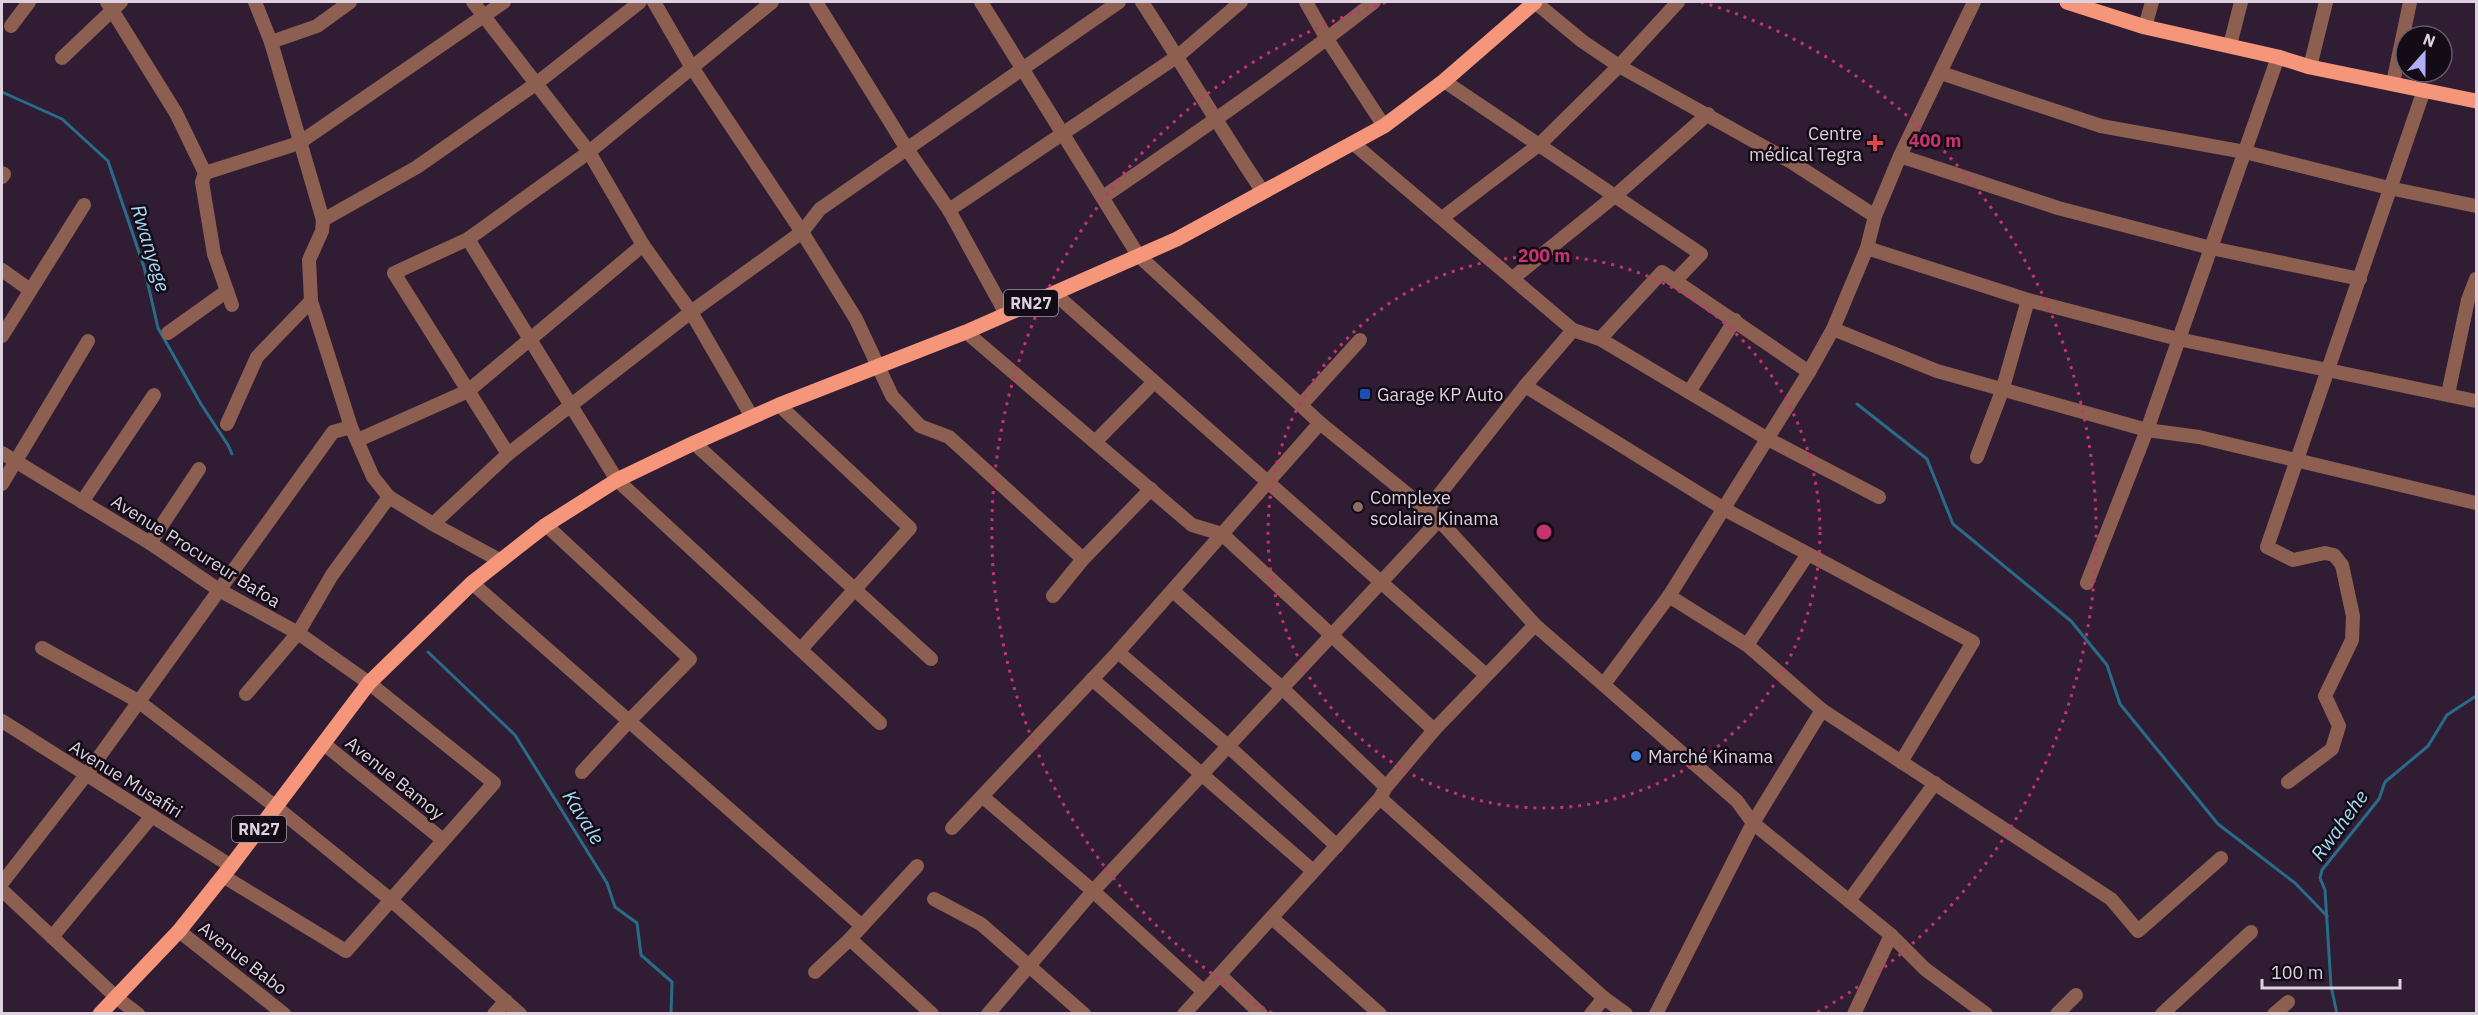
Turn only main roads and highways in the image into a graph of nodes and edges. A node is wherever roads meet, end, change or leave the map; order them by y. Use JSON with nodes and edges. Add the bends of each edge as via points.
{"nodes":[{"id":1,"x":2067,"y":2,"type":"edge"},
{"id":2,"x":1527,"y":4,"type":"edge"},
{"id":3,"x":2476,"y":99,"type":"edge"},
{"id":4,"x":100,"y":1014,"type":"edge"}],
"edges":[{"from":1,"to":3,"type":"main road","via":[[2145,27],[2310,67]]},
{"from":2,"to":4,"type":"main road","number":"RN27","via":[[1444,81],[1384,126],[1178,239],[966,332],[779,405],[694,443],[617,480],[546,525],[472,583],[369,683],[179,931]]}]}
